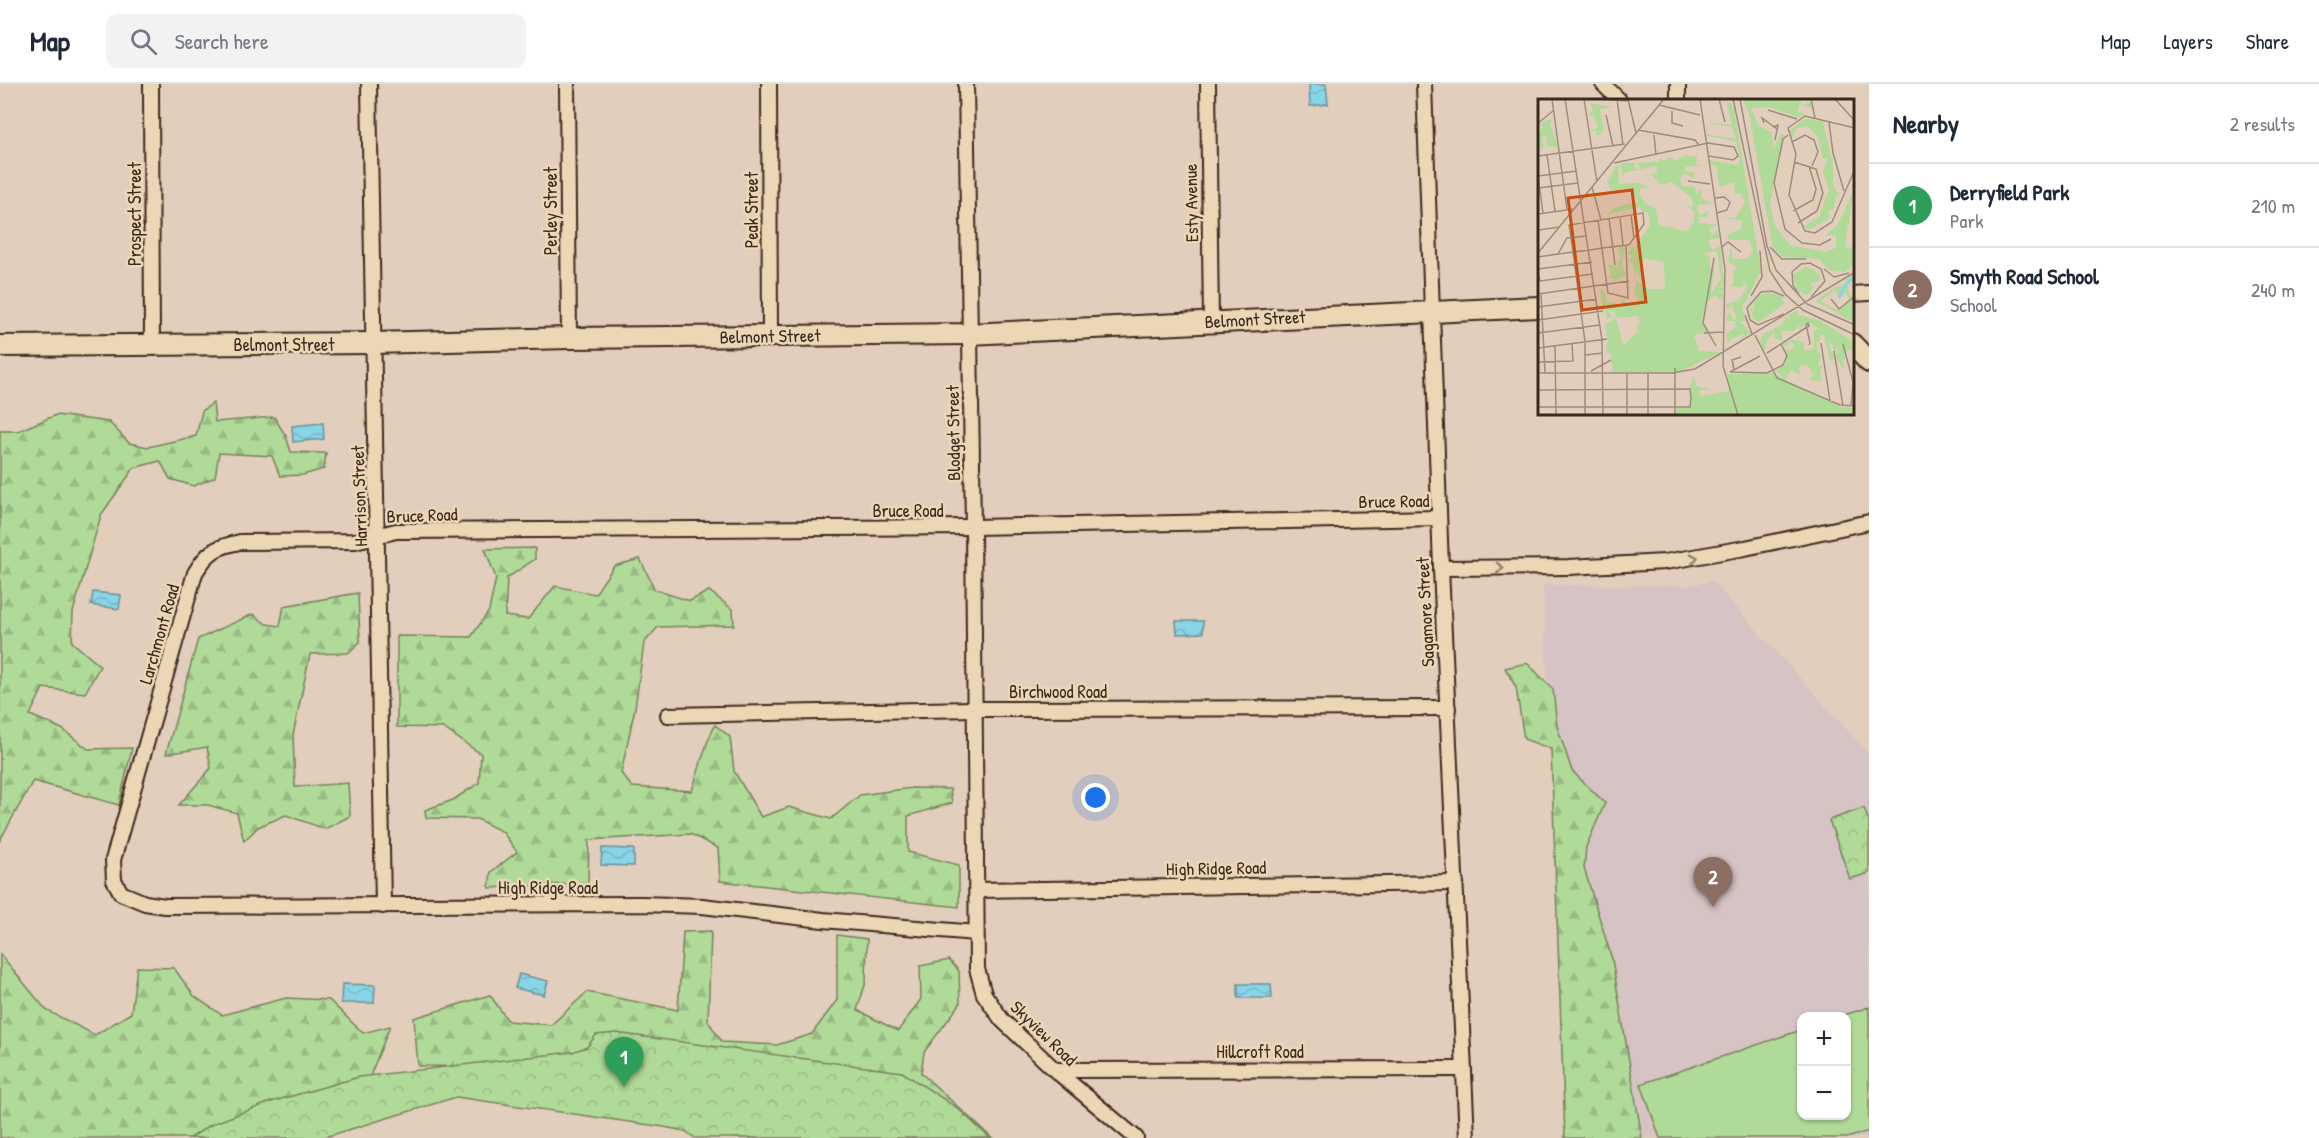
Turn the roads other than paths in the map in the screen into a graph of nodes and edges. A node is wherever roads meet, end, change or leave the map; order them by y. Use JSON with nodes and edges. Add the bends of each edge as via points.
{"nodes":[{"id":1,"x":152,"y":84,"type":"edge"},
{"id":2,"x":369,"y":84,"type":"edge"},
{"id":3,"x":567,"y":84,"type":"edge"},
{"id":4,"x":769,"y":84,"type":"edge"},
{"id":5,"x":966,"y":84,"type":"edge"},
{"id":6,"x":1208,"y":84,"type":"edge"},
{"id":7,"x":1424,"y":84,"type":"edge"},
{"id":8,"x":1603,"y":84,"type":"edge"},
{"id":9,"x":1618,"y":99,"type":"edge"},
{"id":10,"x":1869,"y":293,"type":"edge"},
{"id":11,"x":1854,"y":294,"type":"edge"},
{"id":12,"x":1538,"y":307,"type":"edge"},
{"id":13,"x":1432,"y":310,"type":"junction"},
{"id":14,"x":1211,"y":321,"type":"junction"},
{"id":15,"x":969,"y":334,"type":"junction"},
{"id":16,"x":770,"y":336,"type":"junction"},
{"id":17,"x":569,"y":338,"type":"junction"},
{"id":18,"x":372,"y":343,"type":"junction"},
{"id":19,"x":152,"y":344,"type":"junction"},
{"id":20,"x":0,"y":346,"type":"edge"},
{"id":21,"x":1854,"y":346,"type":"edge"},
{"id":22,"x":1869,"y":362,"type":"edge"},
{"id":23,"x":1439,"y":518,"type":"junction"},
{"id":24,"x":1869,"y":522,"type":"edge"},
{"id":25,"x":973,"y":527,"type":"junction"},
{"id":26,"x":378,"y":535,"type":"junction"},
{"id":27,"x":1441,"y":568,"type":"junction"},
{"id":28,"x":1448,"y":708,"type":"junction"},
{"id":29,"x":974,"y":709,"type":"junction"},
{"id":30,"x":668,"y":715,"type":"dead end"},
{"id":31,"x":1456,"y":883,"type":"junction"},
{"id":32,"x":977,"y":890,"type":"junction"},
{"id":33,"x":121,"y":893,"type":"joint"},
{"id":34,"x":383,"y":906,"type":"junction"},
{"id":35,"x":976,"y":933,"type":"junction"},
{"id":36,"x":1464,"y":1069,"type":"junction"},
{"id":37,"x":1055,"y":1070,"type":"junction"},
{"id":38,"x":1136,"y":1138,"type":"edge"},
{"id":39,"x":1467,"y":1138,"type":"edge"}],
"edges":[{"from":1,"to":19,"type":"street","name":"Prospect Street"},
{"from":2,"to":18,"type":"street","name":"Harrison Street"},
{"from":3,"to":17,"type":"street","name":"Perley Street"},
{"from":4,"to":16,"type":"street","name":"Peak Street"},
{"from":5,"to":15,"type":"street","name":"Blodget Street"},
{"from":6,"to":14,"type":"street","name":"Esty Avenue"},
{"from":7,"to":13,"type":"street","name":"Sagamore Street"},
{"from":8,"to":9,"type":"street"},
{"from":10,"to":11,"type":"street"},
{"from":12,"to":13,"type":"street","name":"Belmont Street"},
{"from":13,"to":14,"type":"street","name":"Belmont Street"},
{"from":13,"to":23,"type":"street","name":"Sagamore Street"},
{"from":14,"to":15,"type":"street","name":"Belmont Street"},
{"from":15,"to":16,"type":"street","name":"Belmont Street"},
{"from":15,"to":25,"type":"street","name":"Blodget Street"},
{"from":16,"to":17,"type":"street","name":"Belmont Street"},
{"from":17,"to":18,"type":"street","name":"Belmont Street"},
{"from":18,"to":19,"type":"street","name":"Belmont Street"},
{"from":18,"to":26,"type":"street","name":"Harrison Street"},
{"from":19,"to":20,"type":"street","name":"Belmont Street"},
{"from":21,"to":22,"type":"street"},
{"from":23,"to":25,"type":"street","name":"Bruce Road"},
{"from":23,"to":27,"type":"street","name":"Sagamore Street"},
{"from":27,"to":24,"type":"street","one_way":true,"via":[[1665,562]]},
{"from":25,"to":26,"type":"street","name":"Bruce Road","via":[[396,531]]},
{"from":25,"to":29,"type":"street","name":"Blodget Street"},
{"from":26,"to":33,"type":"street","name":"Larchmont Road","via":[[355,541],[240,542],[223,545],[204,558],[195,573],[113,860],[114,880]]},
{"from":26,"to":34,"type":"street","name":"Harrison Street"},
{"from":27,"to":28,"type":"street","name":"Sagamore Street"},
{"from":28,"to":29,"type":"street","name":"Birchwood Road"},
{"from":28,"to":31,"type":"street","name":"Sagamore Street"},
{"from":29,"to":30,"type":"street","name":"Birchwood Road"},
{"from":29,"to":32,"type":"street","name":"Blodget Street"},
{"from":31,"to":32,"type":"street","name":"High Ridge Road"},
{"from":31,"to":36,"type":"street","name":"Sagamore Street"},
{"from":32,"to":35,"type":"street","name":"Skyview Road"},
{"from":33,"to":34,"type":"street","name":"High Ridge Road","via":[[145,903],[185,907]]},
{"from":34,"to":35,"type":"street","name":"High Ridge Road","via":[[702,906]]},
{"from":35,"to":37,"type":"street","name":"Skyview Road","via":[[977,969],[984,994],[1002,1020]]},
{"from":36,"to":37,"type":"street","name":"Hillcroft Road"},
{"from":36,"to":39,"type":"street","name":"Sagamore Street"},
{"from":37,"to":38,"type":"street","name":"Skyview Road"}]}
